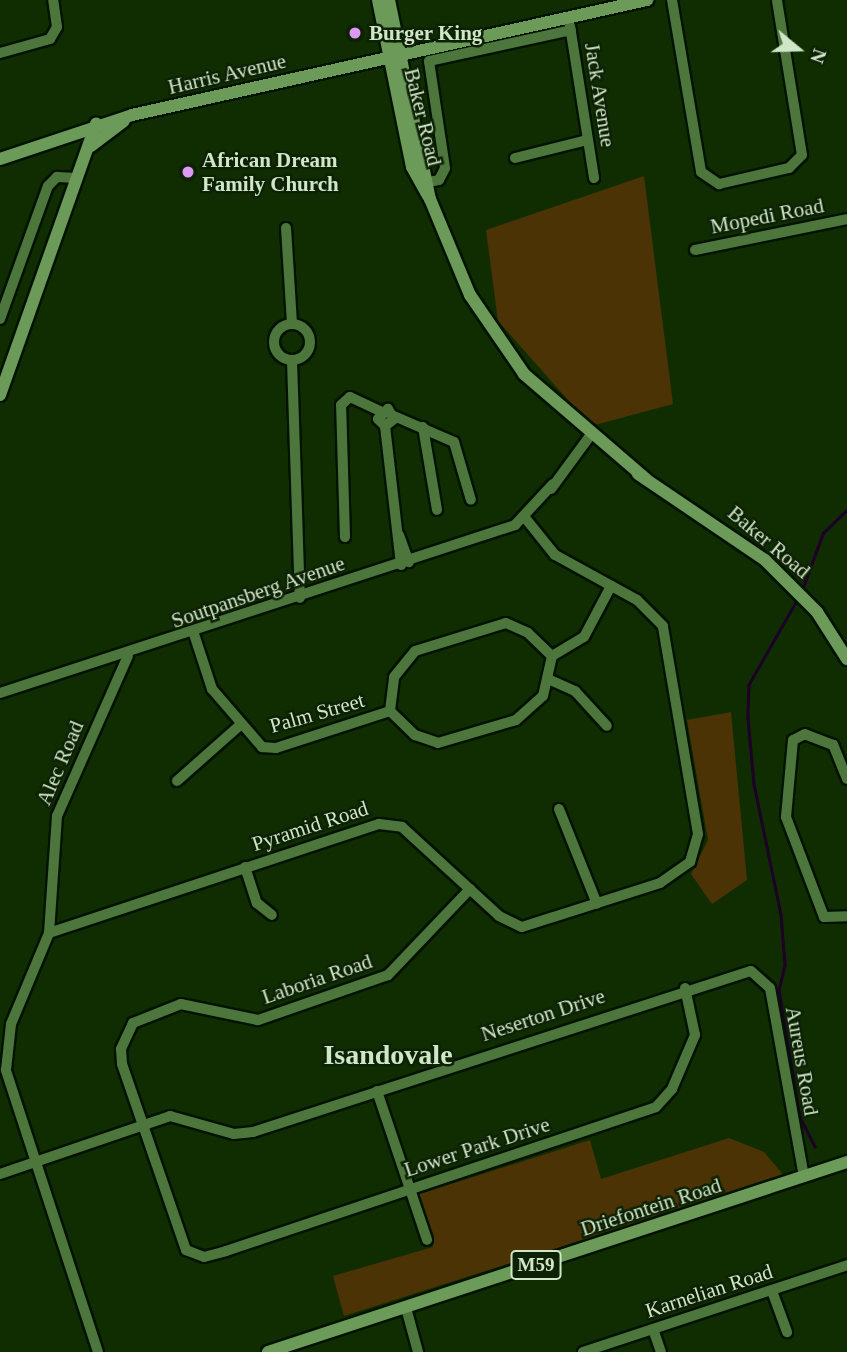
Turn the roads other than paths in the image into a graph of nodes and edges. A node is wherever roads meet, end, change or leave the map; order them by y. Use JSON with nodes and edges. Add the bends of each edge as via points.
{"nodes":[{"id":1,"x":53,"y":0,"type":"edge"},
{"id":2,"x":378,"y":0,"type":"edge"},
{"id":3,"x":389,"y":0,"type":"edge"},
{"id":4,"x":647,"y":0,"type":"edge"},
{"id":5,"x":672,"y":0,"type":"edge"},
{"id":6,"x":778,"y":0,"type":"edge"},
{"id":7,"x":619,"y":3,"type":"edge"},
{"id":8,"x":570,"y":24,"type":"junction"},
{"id":9,"x":0,"y":53,"type":"edge"},
{"id":10,"x":395,"y":57,"type":"junction"},
{"id":11,"x":132,"y":115,"type":"junction"},
{"id":12,"x":96,"y":124,"type":"junction"},
{"id":13,"x":587,"y":140,"type":"junction"},
{"id":14,"x":53,"y":141,"type":"junction"},
{"id":15,"x":85,"y":156,"type":"junction"},
{"id":16,"x":515,"y":158,"type":"dead end"},
{"id":17,"x":0,"y":159,"type":"edge"},
{"id":18,"x":594,"y":177,"type":"dead end"},
{"id":19,"x":77,"y":178,"type":"junction"},
{"id":20,"x":428,"y":182,"type":"junction"},
{"id":21,"x":430,"y":199,"type":"junction"},
{"id":22,"x":847,"y":219,"type":"edge"},
{"id":23,"x":286,"y":228,"type":"dead end"},
{"id":24,"x":695,"y":250,"type":"dead end"},
{"id":25,"x":0,"y":318,"type":"edge"},
{"id":26,"x":292,"y":324,"type":"junction"},
{"id":27,"x":292,"y":361,"type":"junction"},
{"id":28,"x":0,"y":396,"type":"edge"},
{"id":29,"x":380,"y":411,"type":"junction"},
{"id":30,"x":394,"y":416,"type":"junction"},
{"id":31,"x":385,"y":426,"type":"junction"},
{"id":32,"x":423,"y":427,"type":"junction"},
{"id":33,"x":588,"y":439,"type":"junction"},
{"id":34,"x":471,"y":500,"type":"dead end"},
{"id":35,"x":437,"y":510,"type":"dead end"},
{"id":36,"x":526,"y":519,"type":"junction"},
{"id":37,"x":345,"y":537,"type":"dead end"},
{"id":38,"x":405,"y":563,"type":"junction"},
{"id":39,"x":611,"y":586,"type":"junction"},
{"id":40,"x":300,"y":598,"type":"junction"},
{"id":41,"x":194,"y":634,"type":"junction"},
{"id":42,"x":128,"y":656,"type":"junction"},
{"id":43,"x":552,"y":656,"type":"junction"},
{"id":44,"x":847,"y":659,"type":"edge"},
{"id":45,"x":548,"y":679,"type":"junction"},
{"id":46,"x":0,"y":693,"type":"edge"},
{"id":47,"x":390,"y":711,"type":"junction"},
{"id":48,"x":240,"y":725,"type":"junction"},
{"id":49,"x":607,"y":726,"type":"dead end"},
{"id":50,"x":847,"y":779,"type":"edge"},
{"id":51,"x":177,"y":781,"type":"dead end"},
{"id":52,"x":559,"y":809,"type":"dead end"},
{"id":53,"x":245,"y":867,"type":"junction"},
{"id":54,"x":470,"y":889,"type":"junction"},
{"id":55,"x":597,"y":904,"type":"junction"},
{"id":56,"x":272,"y":915,"type":"dead end"},
{"id":57,"x":847,"y":916,"type":"edge"},
{"id":58,"x":49,"y":933,"type":"junction"},
{"id":59,"x":740,"y":971,"type":"joint"},
{"id":60,"x":685,"y":988,"type":"junction"},
{"id":61,"x":3,"y":1070,"type":"edge"},
{"id":62,"x":377,"y":1091,"type":"junction"},
{"id":63,"x":143,"y":1125,"type":"junction"},
{"id":64,"x":34,"y":1161,"type":"junction"},
{"id":65,"x":847,"y":1163,"type":"edge"},
{"id":66,"x":0,"y":1174,"type":"edge"},
{"id":67,"x":804,"y":1177,"type":"junction"},
{"id":68,"x":410,"y":1190,"type":"junction"},
{"id":69,"x":427,"y":1240,"type":"dead end"},
{"id":70,"x":186,"y":1250,"type":"joint"},
{"id":71,"x":847,"y":1265,"type":"edge"},
{"id":72,"x":772,"y":1291,"type":"junction"},
{"id":73,"x":406,"y":1308,"type":"junction"},
{"id":74,"x":653,"y":1329,"type":"junction"},
{"id":75,"x":788,"y":1332,"type":"dead end"},
{"id":76,"x":97,"y":1352,"type":"edge"},
{"id":77,"x":268,"y":1352,"type":"edge"},
{"id":78,"x":418,"y":1352,"type":"edge"},
{"id":79,"x":583,"y":1352,"type":"edge"},
{"id":80,"x":661,"y":1352,"type":"edge"}],
"edges":[{"from":1,"to":9,"type":"street","via":[[55,33],[45,42]]},
{"from":2,"to":10,"type":"main road","name":"Baker Road"},
{"from":3,"to":10,"type":"main road","name":"Baker Road"},
{"from":4,"to":7,"type":"main road","name":"Harris Avenue"},
{"from":5,"to":6,"type":"street","via":[[701,172],[719,184],[789,168],[802,155]]},
{"from":7,"to":8,"type":"main road","name":"Harris Avenue"},
{"from":8,"to":10,"type":"main road","name":"Harris Avenue"},
{"from":8,"to":13,"type":"street","name":"Jack Avenue"},
{"from":8,"to":20,"type":"street","via":[[429,61],[445,168],[439,180]]},
{"from":10,"to":11,"type":"main road","name":"Harris Avenue"},
{"from":10,"to":20,"type":"main road","name":"Baker Road"},
{"from":10,"to":21,"type":"main road","name":"Baker Road","via":[[412,167]]},
{"from":11,"to":12,"type":"main road","name":"Harris Avenue"},
{"from":11,"to":15,"type":"main road"},
{"from":12,"to":14,"type":"main road","name":"Harris Avenue"},
{"from":12,"to":15,"type":"main road"},
{"from":13,"to":16,"type":"street"},
{"from":13,"to":18,"type":"street","name":"Jack Avenue"},
{"from":14,"to":15,"type":"main road","via":[[74,142]]},
{"from":14,"to":17,"type":"main road","name":"Harris Avenue"},
{"from":15,"to":19,"type":"main road"},
{"from":19,"to":25,"type":"street","via":[[57,177],[48,186]]},
{"from":19,"to":28,"type":"main road"},
{"from":20,"to":21,"type":"main road","name":"Baker Road"},
{"from":21,"to":33,"type":"main road","name":"Baker Road","via":[[470,295],[524,374]]},
{"from":22,"to":24,"type":"street","name":"Mopedi Road"},
{"from":23,"to":26,"type":"street"},
{"from":26,"to":27,"type":"street","via":[[274,339],[276,352]]},
{"from":26,"to":27,"type":"street","via":[[307,331],[310,342],[307,353]]},
{"from":27,"to":40,"type":"street"},
{"from":29,"to":30,"type":"street"},
{"from":29,"to":31,"type":"street"},
{"from":29,"to":37,"type":"street","via":[[350,397],[341,405]]},
{"from":30,"to":31,"type":"street"},
{"from":30,"to":32,"type":"street"},
{"from":31,"to":38,"type":"street","via":[[395,528]]},
{"from":32,"to":34,"type":"street","via":[[457,446]]},
{"from":32,"to":35,"type":"street"},
{"from":33,"to":36,"type":"street"},
{"from":33,"to":44,"type":"main road","name":"Baker Road","via":[[723,526],[809,603]]},
{"from":36,"to":38,"type":"street","name":"Soutpansberg Avenue"},
{"from":36,"to":39,"type":"street","name":"Pyramid Road","via":[[562,561]]},
{"from":38,"to":40,"type":"street","name":"Soutpansberg Avenue"},
{"from":39,"to":43,"type":"street","via":[[584,637]]},
{"from":39,"to":55,"type":"street","name":"Pyramid Road","via":[[651,609],[666,634],[698,838],[679,875]]},
{"from":40,"to":41,"type":"street","name":"Soutpansberg Avenue"},
{"from":41,"to":42,"type":"street","name":"Soutpansberg Avenue"},
{"from":41,"to":48,"type":"street","name":"Palm Street","via":[[212,689]]},
{"from":42,"to":46,"type":"street","name":"Soutpansberg Avenue"},
{"from":42,"to":58,"type":"street","name":"Alec Road","via":[[57,816]]},
{"from":43,"to":45,"type":"street"},
{"from":43,"to":47,"type":"street","via":[[506,623],[440,642],[410,654],[400,667]]},
{"from":45,"to":47,"type":"street","via":[[538,705],[525,716],[449,742],[424,740]]},
{"from":45,"to":49,"type":"street","via":[[575,691]]},
{"from":47,"to":48,"type":"street","name":"Palm Street","via":[[272,749]]},
{"from":48,"to":51,"type":"street"},
{"from":50,"to":57,"type":"street","via":[[833,746],[811,735],[795,738],[786,817],[824,918]]},
{"from":52,"to":55,"type":"street"},
{"from":53,"to":54,"type":"street","name":"Pyramid Road","via":[[388,823],[402,827]]},
{"from":53,"to":56,"type":"street","via":[[257,903]]},
{"from":53,"to":58,"type":"street","name":"Pyramid Road"},
{"from":54,"to":55,"type":"street","name":"Pyramid Road","via":[[523,927]]},
{"from":54,"to":63,"type":"street","name":"Laboria Road","via":[[388,975],[258,1020],[181,1004],[137,1019],[120,1058]]},
{"from":58,"to":61,"type":"street","via":[[11,1024]]},
{"from":59,"to":60,"type":"street","name":"Neserton Drive"},
{"from":59,"to":67,"type":"street","name":"Aureus Road","via":[[758,973],[770,988]]},
{"from":60,"to":62,"type":"street","name":"Neserton Drive"},
{"from":60,"to":68,"type":"street","name":"Lower Park Drive","via":[[695,1035],[661,1104]]},
{"from":61,"to":64,"type":"street"},
{"from":62,"to":63,"type":"street","name":"Neserton Drive","via":[[247,1134],[181,1116]]},
{"from":62,"to":68,"type":"street"},
{"from":63,"to":64,"type":"street","name":"Neserton Drive"},
{"from":63,"to":70,"type":"street","name":"Laboria Road"},
{"from":64,"to":66,"type":"street","name":"Neserton Drive"},
{"from":64,"to":76,"type":"street"},
{"from":65,"to":67,"type":"main road","name":"Driefontein Road","number":"M59"},
{"from":67,"to":73,"type":"main road","name":"Driefontein Road","number":"M59"},
{"from":68,"to":69,"type":"street"},
{"from":68,"to":70,"type":"street","name":"Lower Park Drive","via":[[210,1255]]},
{"from":71,"to":72,"type":"street","name":"Karnelian Road"},
{"from":72,"to":74,"type":"street","name":"Karnelian Road"},
{"from":72,"to":75,"type":"street"},
{"from":73,"to":77,"type":"main road","name":"Driefontein Road","number":"M59"},
{"from":73,"to":78,"type":"street"},
{"from":74,"to":79,"type":"street","name":"Karnelian Road"},
{"from":74,"to":80,"type":"street"}]}
